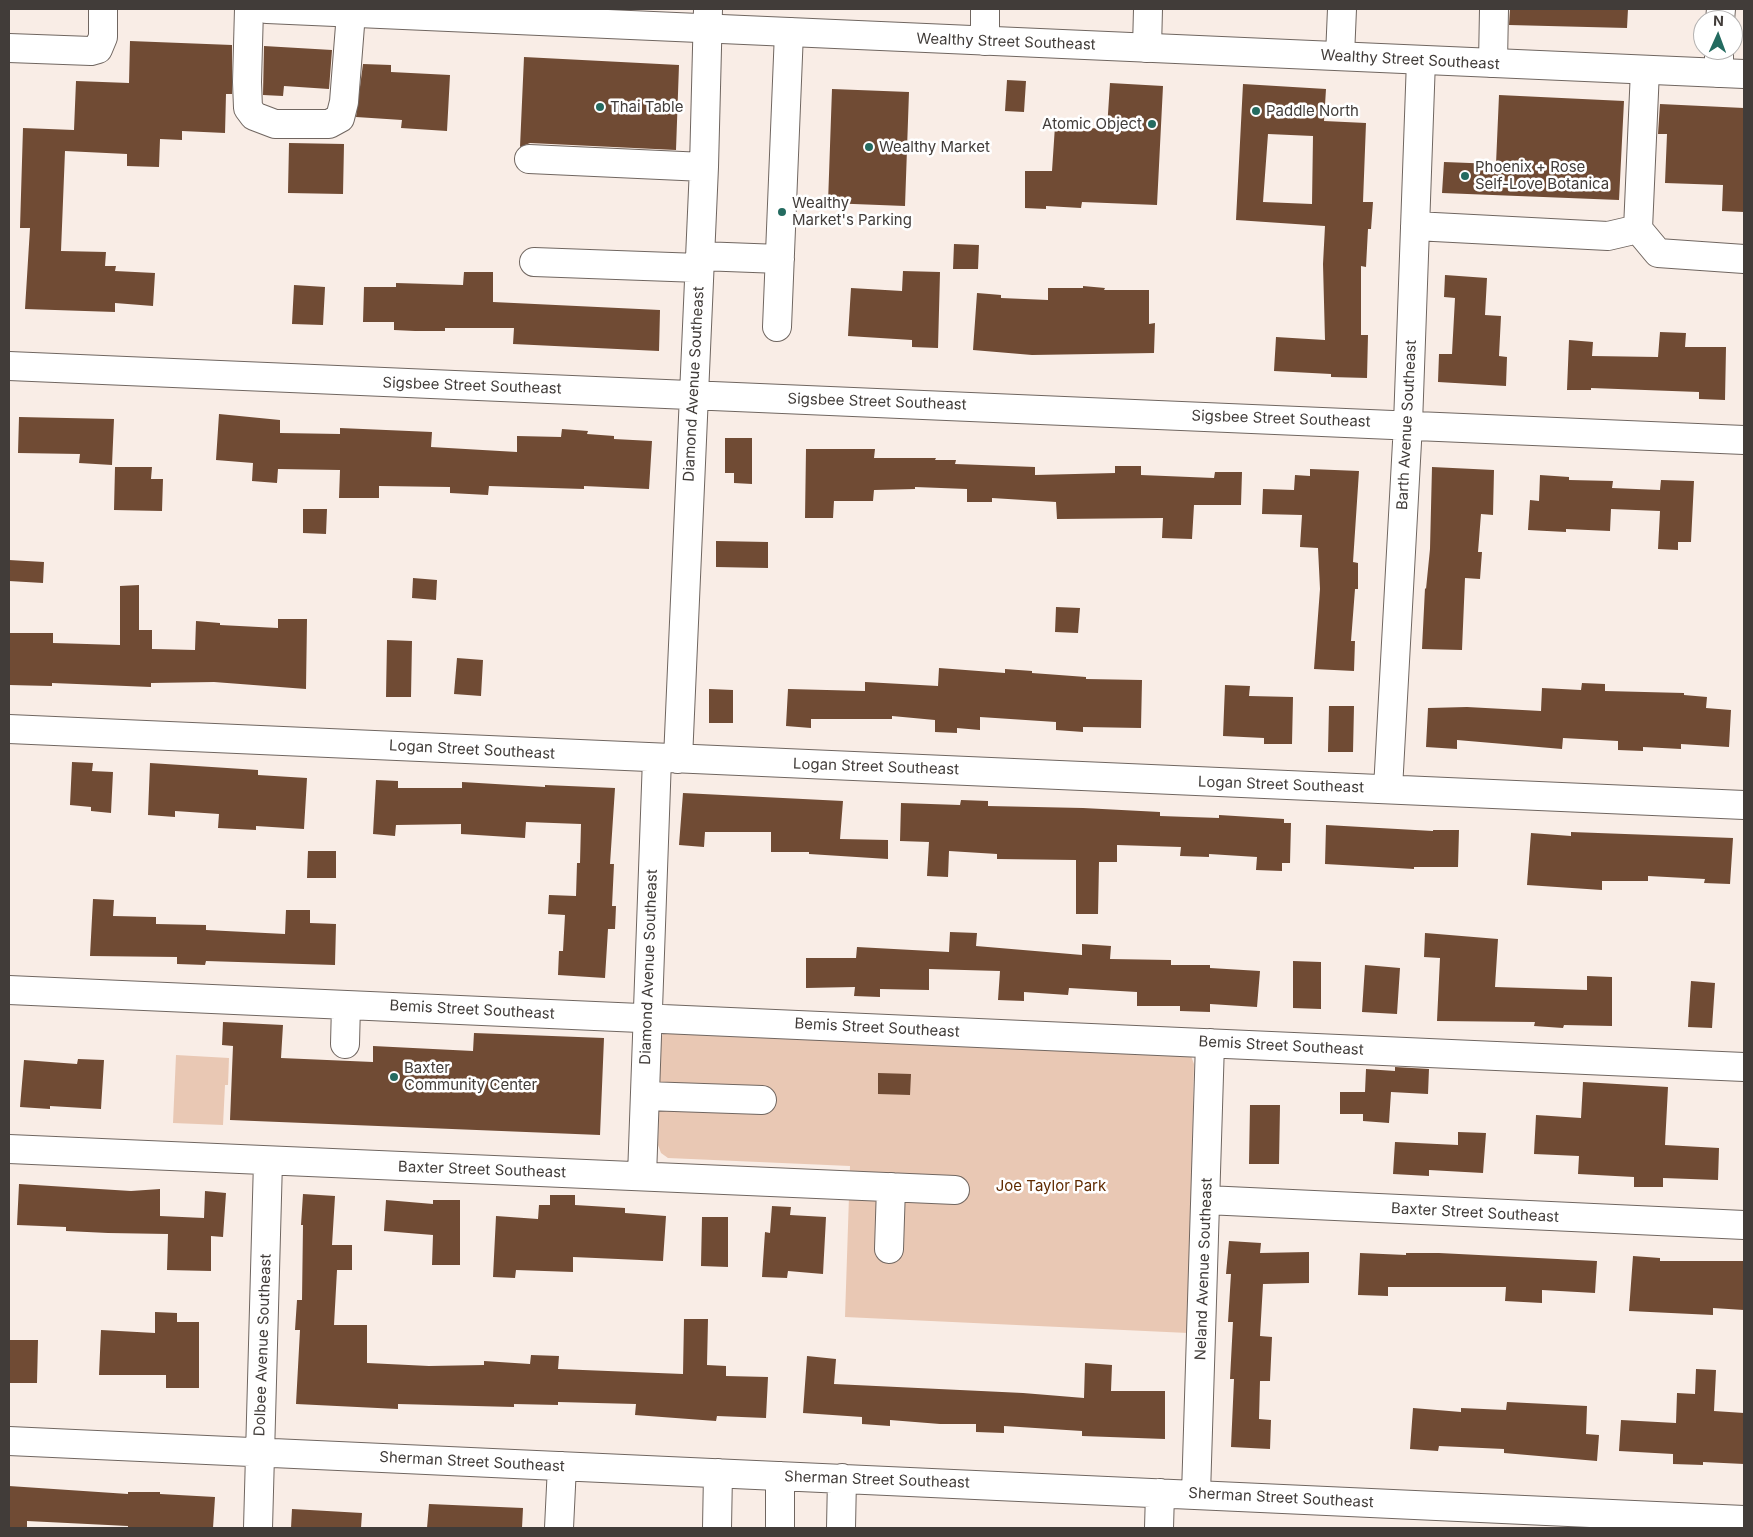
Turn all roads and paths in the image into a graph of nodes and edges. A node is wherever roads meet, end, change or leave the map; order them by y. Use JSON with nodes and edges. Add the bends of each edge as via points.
{"nodes":[{"id":1,"x":103,"y":9,"type":"edge"},
{"id":2,"x":249,"y":9,"type":"edge"},
{"id":3,"x":267,"y":9,"type":"edge"},
{"id":4,"x":985,"y":9,"type":"edge"},
{"id":5,"x":1148,"y":9,"type":"edge"},
{"id":6,"x":1342,"y":9,"type":"edge"},
{"id":7,"x":1494,"y":9,"type":"edge"},
{"id":8,"x":350,"y":13,"type":"junction"},
{"id":9,"x":518,"y":15,"type":"edge"},
{"id":10,"x":708,"y":19,"type":"edge"},
{"id":11,"x":789,"y":32,"type":"junction"},
{"id":12,"x":985,"y":41,"type":"junction"},
{"id":13,"x":9,"y":48,"type":"edge"},
{"id":14,"x":1148,"y":48,"type":"junction"},
{"id":15,"x":1340,"y":56,"type":"junction"},
{"id":16,"x":1421,"y":60,"type":"junction"},
{"id":17,"x":1493,"y":63,"type":"junction"},
{"id":18,"x":1728,"y":66,"type":"edge"},
{"id":19,"x":1645,"y":70,"type":"junction"},
{"id":20,"x":529,"y":159,"type":"dead end"},
{"id":21,"x":704,"y":167,"type":"junction"},
{"id":22,"x":1415,"y":226,"type":"junction"},
{"id":23,"x":1638,"y":229,"type":"junction"},
{"id":24,"x":780,"y":259,"type":"junction"},
{"id":25,"x":1744,"y":259,"type":"edge"},
{"id":26,"x":534,"y":262,"type":"dead end"},
{"id":27,"x":699,"y":262,"type":"junction"},
{"id":28,"x":777,"y":327,"type":"dead end"},
{"id":29,"x":9,"y":366,"type":"edge"},
{"id":30,"x":694,"y":395,"type":"junction"},
{"id":31,"x":1408,"y":424,"type":"junction"},
{"id":32,"x":1744,"y":440,"type":"edge"},
{"id":33,"x":9,"y":728,"type":"edge"},
{"id":34,"x":668,"y":759,"type":"junction"},
{"id":35,"x":1388,"y":789,"type":"junction"},
{"id":36,"x":1744,"y":805,"type":"edge"},
{"id":37,"x":9,"y":990,"type":"edge"},
{"id":38,"x":346,"y":1004,"type":"junction"},
{"id":39,"x":647,"y":1018,"type":"junction"},
{"id":40,"x":1210,"y":1043,"type":"junction"},
{"id":41,"x":345,"y":1044,"type":"dead end"},
{"id":42,"x":1744,"y":1067,"type":"edge"},
{"id":43,"x":645,"y":1096,"type":"junction"},
{"id":44,"x":762,"y":1100,"type":"dead end"},
{"id":45,"x":9,"y":1149,"type":"edge"},
{"id":46,"x":268,"y":1161,"type":"junction"},
{"id":47,"x":642,"y":1176,"type":"junction"},
{"id":48,"x":891,"y":1187,"type":"junction"},
{"id":49,"x":955,"y":1190,"type":"dead end"},
{"id":50,"x":1206,"y":1200,"type":"junction"},
{"id":51,"x":1744,"y":1225,"type":"edge"},
{"id":52,"x":889,"y":1249,"type":"dead end"},
{"id":53,"x":9,"y":1441,"type":"edge"},
{"id":54,"x":260,"y":1452,"type":"junction"},
{"id":55,"x":562,"y":1466,"type":"junction"},
{"id":56,"x":718,"y":1473,"type":"junction"},
{"id":57,"x":780,"y":1476,"type":"junction"},
{"id":58,"x":842,"y":1478,"type":"junction"},
{"id":59,"x":1160,"y":1493,"type":"junction"},
{"id":60,"x":1196,"y":1494,"type":"junction"},
{"id":61,"x":1744,"y":1520,"type":"edge"},
{"id":62,"x":258,"y":1528,"type":"edge"},
{"id":63,"x":559,"y":1528,"type":"edge"},
{"id":64,"x":717,"y":1528,"type":"edge"},
{"id":65,"x":780,"y":1528,"type":"edge"},
{"id":66,"x":841,"y":1528,"type":"edge"},
{"id":67,"x":1159,"y":1528,"type":"edge"}],
"edges":[{"from":1,"to":13,"type":"street","via":[[103,37],[98,49]]},
{"from":2,"to":8,"type":"street","via":[[248,108],[254,116],[276,124],[329,124],[340,118]]},
{"from":3,"to":8,"type":"street","name":"Wealthy Street Southeast"},
{"from":4,"to":12,"type":"street"},
{"from":5,"to":14,"type":"street"},
{"from":6,"to":15,"type":"street"},
{"from":7,"to":17,"type":"street"},
{"from":8,"to":9,"type":"street","name":"Wealthy Street Southeast"},
{"from":9,"to":10,"type":"street","name":"Wealthy Street Southeast"},
{"from":10,"to":11,"type":"street","name":"Wealthy Street Southeast"},
{"from":10,"to":21,"type":"street","name":"Diamond Avenue Southeast"},
{"from":11,"to":12,"type":"street","name":"Wealthy Street Southeast"},
{"from":11,"to":24,"type":"street"},
{"from":12,"to":14,"type":"street","name":"Wealthy Street Southeast"},
{"from":14,"to":15,"type":"street","name":"Wealthy Street Southeast"},
{"from":15,"to":16,"type":"street","name":"Wealthy Street Southeast"},
{"from":16,"to":17,"type":"street","name":"Wealthy Street Southeast"},
{"from":16,"to":22,"type":"street","name":"Barth Avenue Southeast"},
{"from":17,"to":19,"type":"street","name":"Wealthy Street Southeast"},
{"from":18,"to":19,"type":"street","name":"Wealthy Street Southeast"},
{"from":19,"to":23,"type":"street"},
{"from":20,"to":21,"type":"street"},
{"from":21,"to":27,"type":"street","name":"Diamond Avenue Southeast"},
{"from":22,"to":23,"type":"street","via":[[1608,236]]},
{"from":22,"to":31,"type":"street","name":"Barth Avenue Southeast"},
{"from":23,"to":25,"type":"street","via":[[1658,253]]},
{"from":24,"to":27,"type":"street"},
{"from":24,"to":28,"type":"street"},
{"from":26,"to":27,"type":"street"},
{"from":27,"to":30,"type":"street","name":"Diamond Avenue Southeast"},
{"from":29,"to":30,"type":"street","name":"Sigsbee Street Southeast"},
{"from":30,"to":31,"type":"street","name":"Sigsbee Street Southeast"},
{"from":30,"to":34,"type":"street","name":"Diamond Avenue Southeast"},
{"from":31,"to":32,"type":"street","name":"Sigsbee Street Southeast"},
{"from":31,"to":35,"type":"street","name":"Barth Avenue Southeast"},
{"from":33,"to":34,"type":"street","name":"Logan Street Southeast"},
{"from":34,"to":35,"type":"street","name":"Logan Street Southeast"},
{"from":34,"to":39,"type":"street","name":"Diamond Avenue Southeast"},
{"from":35,"to":36,"type":"street","name":"Logan Street Southeast"},
{"from":37,"to":38,"type":"street","name":"Bemis Street Southeast"},
{"from":38,"to":39,"type":"street","name":"Bemis Street Southeast"},
{"from":38,"to":41,"type":"street"},
{"from":39,"to":40,"type":"street","name":"Bemis Street Southeast"},
{"from":39,"to":43,"type":"street","name":"Diamond Avenue Southeast"},
{"from":40,"to":42,"type":"street","name":"Bemis Street Southeast"},
{"from":40,"to":50,"type":"street","name":"Neland Avenue Southeast"},
{"from":43,"to":44,"type":"street"},
{"from":43,"to":47,"type":"street","name":"Diamond Avenue Southeast"},
{"from":45,"to":46,"type":"street","name":"Baxter Street Southeast"},
{"from":46,"to":47,"type":"street","name":"Baxter Street Southeast"},
{"from":46,"to":54,"type":"street","name":"Dolbee Avenue Southeast"},
{"from":47,"to":48,"type":"street","name":"Baxter Street Southeast"},
{"from":48,"to":49,"type":"street","name":"Baxter Street Southeast"},
{"from":48,"to":52,"type":"street"},
{"from":50,"to":51,"type":"street","name":"Baxter Street Southeast"},
{"from":50,"to":60,"type":"street","name":"Neland Avenue Southeast"},
{"from":53,"to":54,"type":"street","name":"Sherman Street Southeast"},
{"from":54,"to":55,"type":"street","name":"Sherman Street Southeast"},
{"from":54,"to":62,"type":"street","name":"Dolbee Avenue Southeast"},
{"from":55,"to":56,"type":"street","name":"Sherman Street Southeast"},
{"from":55,"to":63,"type":"street"},
{"from":56,"to":57,"type":"street","name":"Sherman Street Southeast"},
{"from":56,"to":64,"type":"street"},
{"from":57,"to":58,"type":"street","name":"Sherman Street Southeast"},
{"from":57,"to":65,"type":"street"},
{"from":58,"to":59,"type":"street","name":"Sherman Street Southeast"},
{"from":58,"to":66,"type":"street"},
{"from":59,"to":60,"type":"street","name":"Sherman Street Southeast"},
{"from":59,"to":67,"type":"street"},
{"from":60,"to":61,"type":"street","name":"Sherman Street Southeast"}]}
